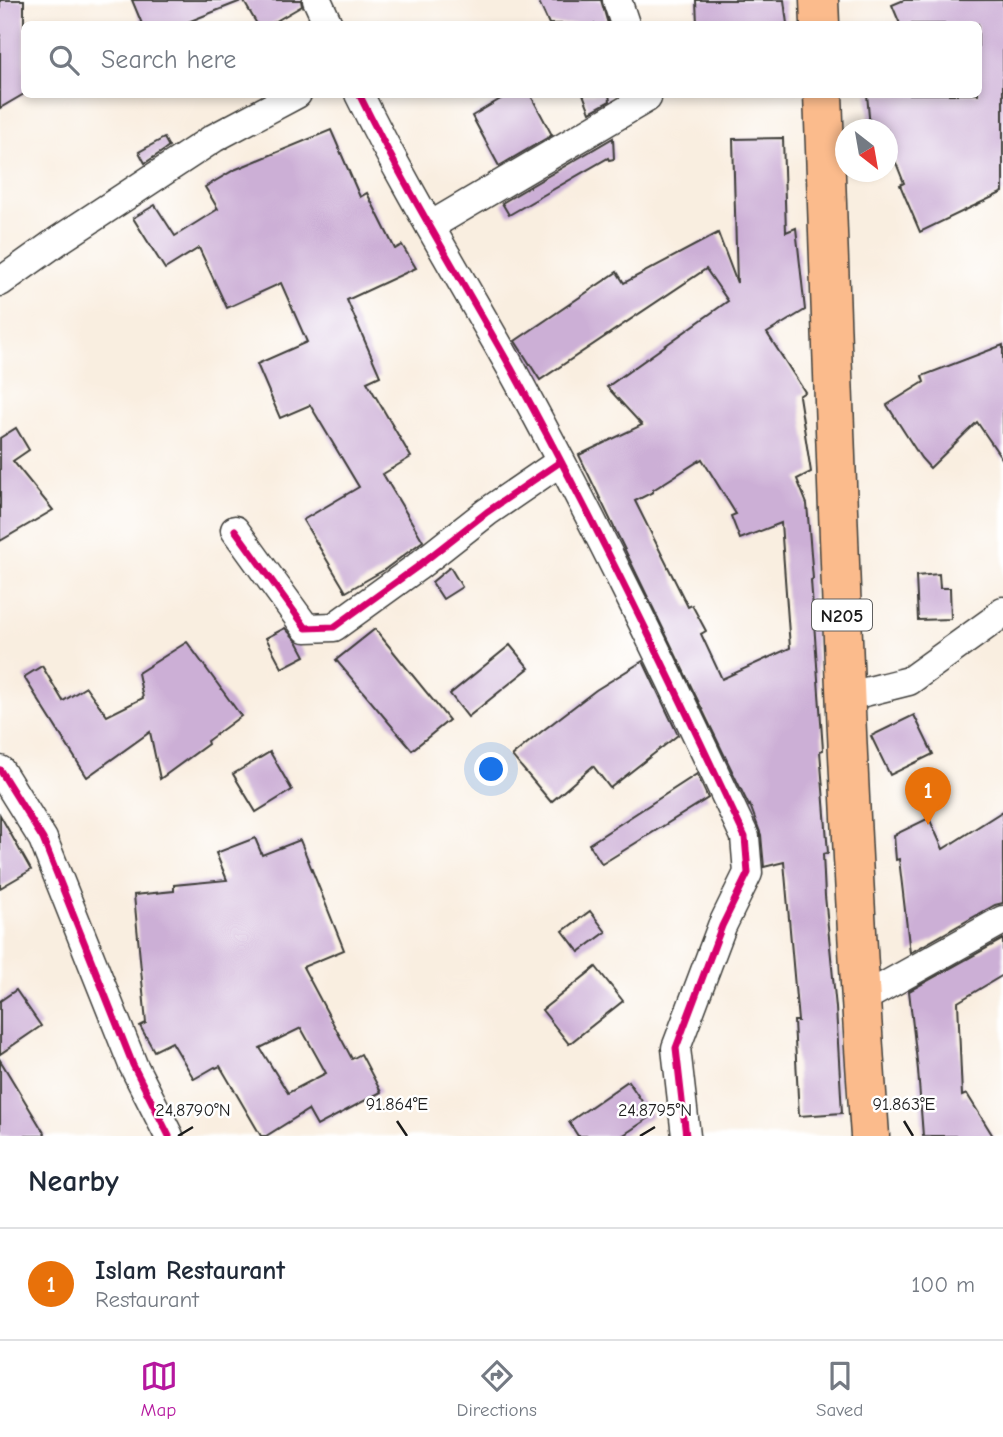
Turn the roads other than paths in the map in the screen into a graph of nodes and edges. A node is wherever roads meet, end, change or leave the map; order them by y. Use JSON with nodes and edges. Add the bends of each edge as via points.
{"nodes":[{"id":1,"x":317,"y":0,"type":"edge"},
{"id":2,"x":617,"y":0,"type":"edge"},
{"id":3,"x":819,"y":0,"type":"edge"},
{"id":4,"x":327,"y":21,"type":"edge"},
{"id":5,"x":624,"y":21,"type":"edge"},
{"id":6,"x":820,"y":21,"type":"edge"},
{"id":7,"x":289,"y":98,"type":"edge"},
{"id":8,"x":361,"y":98,"type":"edge"},
{"id":9,"x":647,"y":98,"type":"edge"},
{"id":10,"x":823,"y":98,"type":"edge"},
{"id":11,"x":430,"y":226,"type":"junction"},
{"id":12,"x":0,"y":282,"type":"edge"},
{"id":13,"x":560,"y":462,"type":"junction"},
{"id":14,"x":235,"y":530,"type":"dead end"},
{"id":15,"x":1003,"y":611,"type":"edge"},
{"id":16,"x":845,"y":697,"type":"junction"},
{"id":17,"x":0,"y":770,"type":"edge"},
{"id":18,"x":1003,"y":920,"type":"edge"},
{"id":19,"x":860,"y":1000,"type":"junction"},
{"id":20,"x":169,"y":1136,"type":"edge"},
{"id":21,"x":686,"y":1136,"type":"edge"},
{"id":22,"x":870,"y":1136,"type":"edge"}],
"edges":[{"from":1,"to":4,"type":"street"},
{"from":2,"to":5,"type":"street"},
{"from":3,"to":6,"type":"highway"},
{"from":7,"to":12,"type":"street","via":[[214,138]]},
{"from":8,"to":11,"type":"street"},
{"from":9,"to":11,"type":"street"},
{"from":10,"to":16,"type":"highway","number":"N205"},
{"from":11,"to":13,"type":"street"},
{"from":13,"to":14,"type":"street","via":[[334,627],[306,628]]},
{"from":13,"to":21,"type":"street","via":[[746,837],[748,873],[722,926],[676,1048]]},
{"from":15,"to":16,"type":"street","via":[[909,681]]},
{"from":16,"to":19,"type":"highway","number":"N205"},
{"from":17,"to":20,"type":"street","via":[[43,839],[133,1065]]},
{"from":18,"to":19,"type":"street"},
{"from":19,"to":22,"type":"highway","number":"N205"}]}
